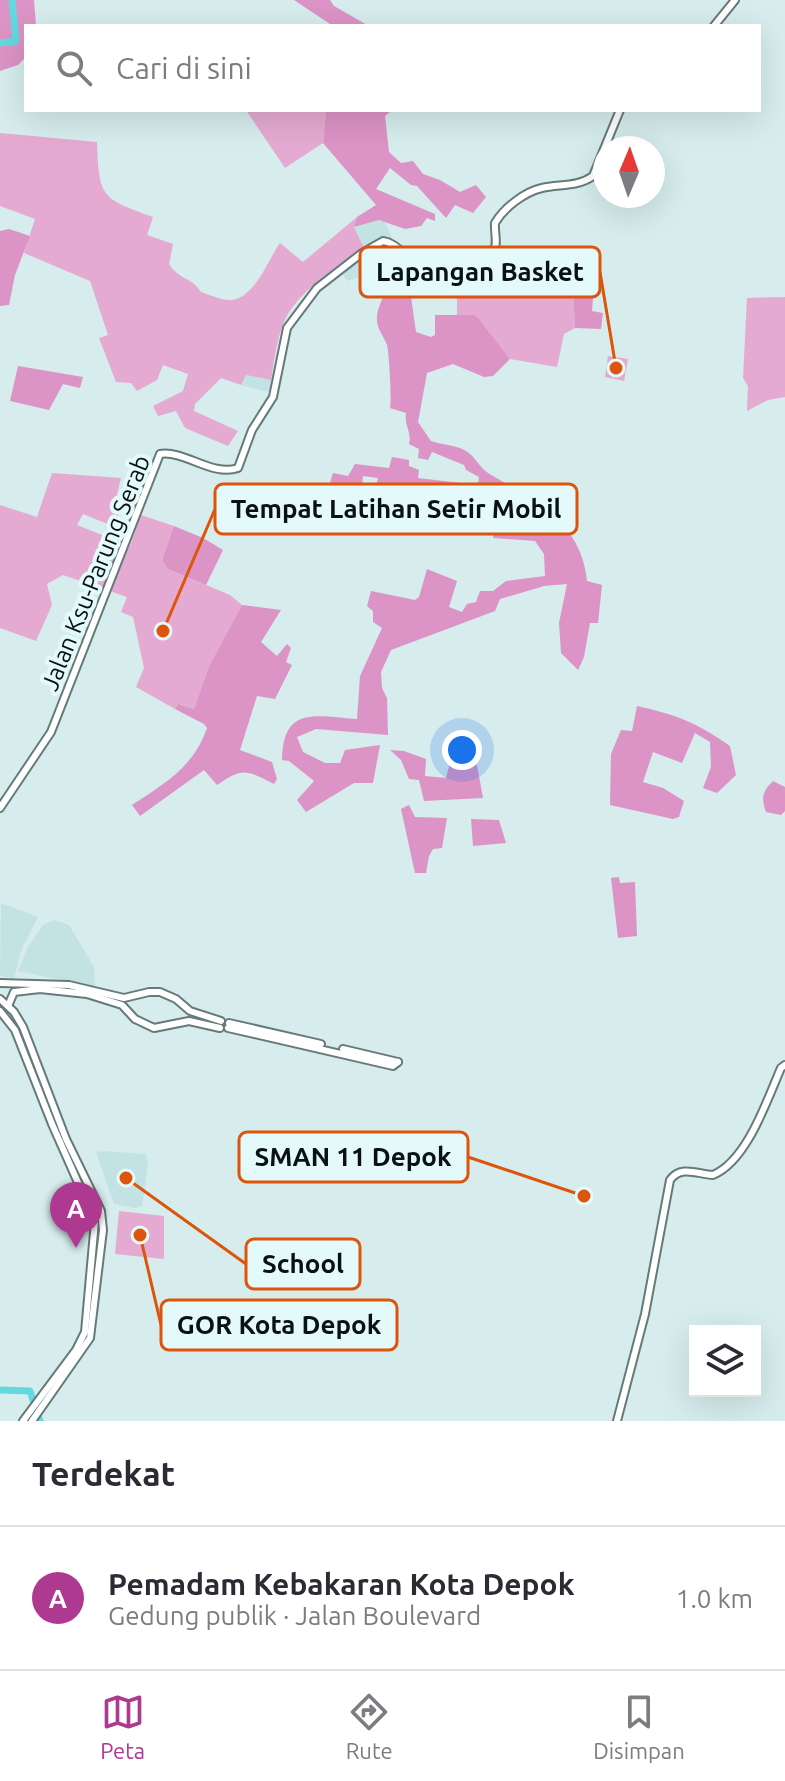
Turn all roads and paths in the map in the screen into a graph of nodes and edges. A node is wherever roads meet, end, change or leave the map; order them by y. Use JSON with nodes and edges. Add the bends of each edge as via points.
{"nodes":[{"id":1,"x":735,"y":0,"type":"edge"},
{"id":2,"x":716,"y":24,"type":"edge"},
{"id":3,"x":619,"y":112,"type":"edge"},
{"id":4,"x":0,"y":808,"type":"edge"},
{"id":5,"x":0,"y":983,"type":"edge"},
{"id":6,"x":99,"y":995,"type":"junction"},
{"id":7,"x":131,"y":997,"type":"junction"},
{"id":8,"x":0,"y":999,"type":"edge"},
{"id":9,"x":114,"y":999,"type":"junction"},
{"id":10,"x":8,"y":1006,"type":"junction"},
{"id":11,"x":128,"y":1008,"type":"junction"},
{"id":12,"x":0,"y":1011,"type":"edge"},
{"id":13,"x":190,"y":1011,"type":"junction"},
{"id":14,"x":189,"y":1021,"type":"junction"},
{"id":15,"x":224,"y":1025,"type":"junction"},
{"id":16,"x":785,"y":1065,"type":"edge"},
{"id":17,"x":97,"y":1248,"type":"junction"},
{"id":18,"x":28,"y":1420,"type":"edge"},
{"id":19,"x":617,"y":1421,"type":"edge"}],
"edges":[{"from":1,"to":2,"type":"street"},
{"from":3,"to":4,"type":"street","name":"Jalan Ksu-Parung Serab","via":[[593,176],[535,190],[511,205],[495,223],[496,246],[490,255],[475,262],[424,265],[382,241],[317,288],[287,328],[273,397],[252,430],[239,468],[159,455],[51,732]]},
{"from":5,"to":6,"type":"street","via":[[69,985]]},
{"from":6,"to":9,"type":"street"},
{"from":6,"to":10,"type":"street","via":[[27,989],[14,992]]},
{"from":7,"to":9,"type":"street"},
{"from":7,"to":11,"type":"street"},
{"from":7,"to":13,"type":"street","via":[[160,992]]},
{"from":8,"to":10,"type":"street"},
{"from":9,"to":11,"type":"street"},
{"from":10,"to":17,"type":"street","via":[[23,1027],[66,1139],[101,1211],[103,1230]]},
{"from":11,"to":14,"type":"street","via":[[135,1019],[154,1028]]},
{"from":12,"to":17,"type":"street","via":[[15,1030],[93,1214]]},
{"from":13,"to":14,"type":"street"},
{"from":13,"to":15,"type":"street"},
{"from":14,"to":15,"type":"street"},
{"from":15,"to":15,"type":"street","via":[[398,1062],[393,1066]]},
{"from":16,"to":19,"type":"street","via":[[754,1129],[726,1165],[713,1175],[683,1171],[670,1180],[645,1314]]},
{"from":17,"to":18,"type":"street","via":[[85,1332]]}]}
